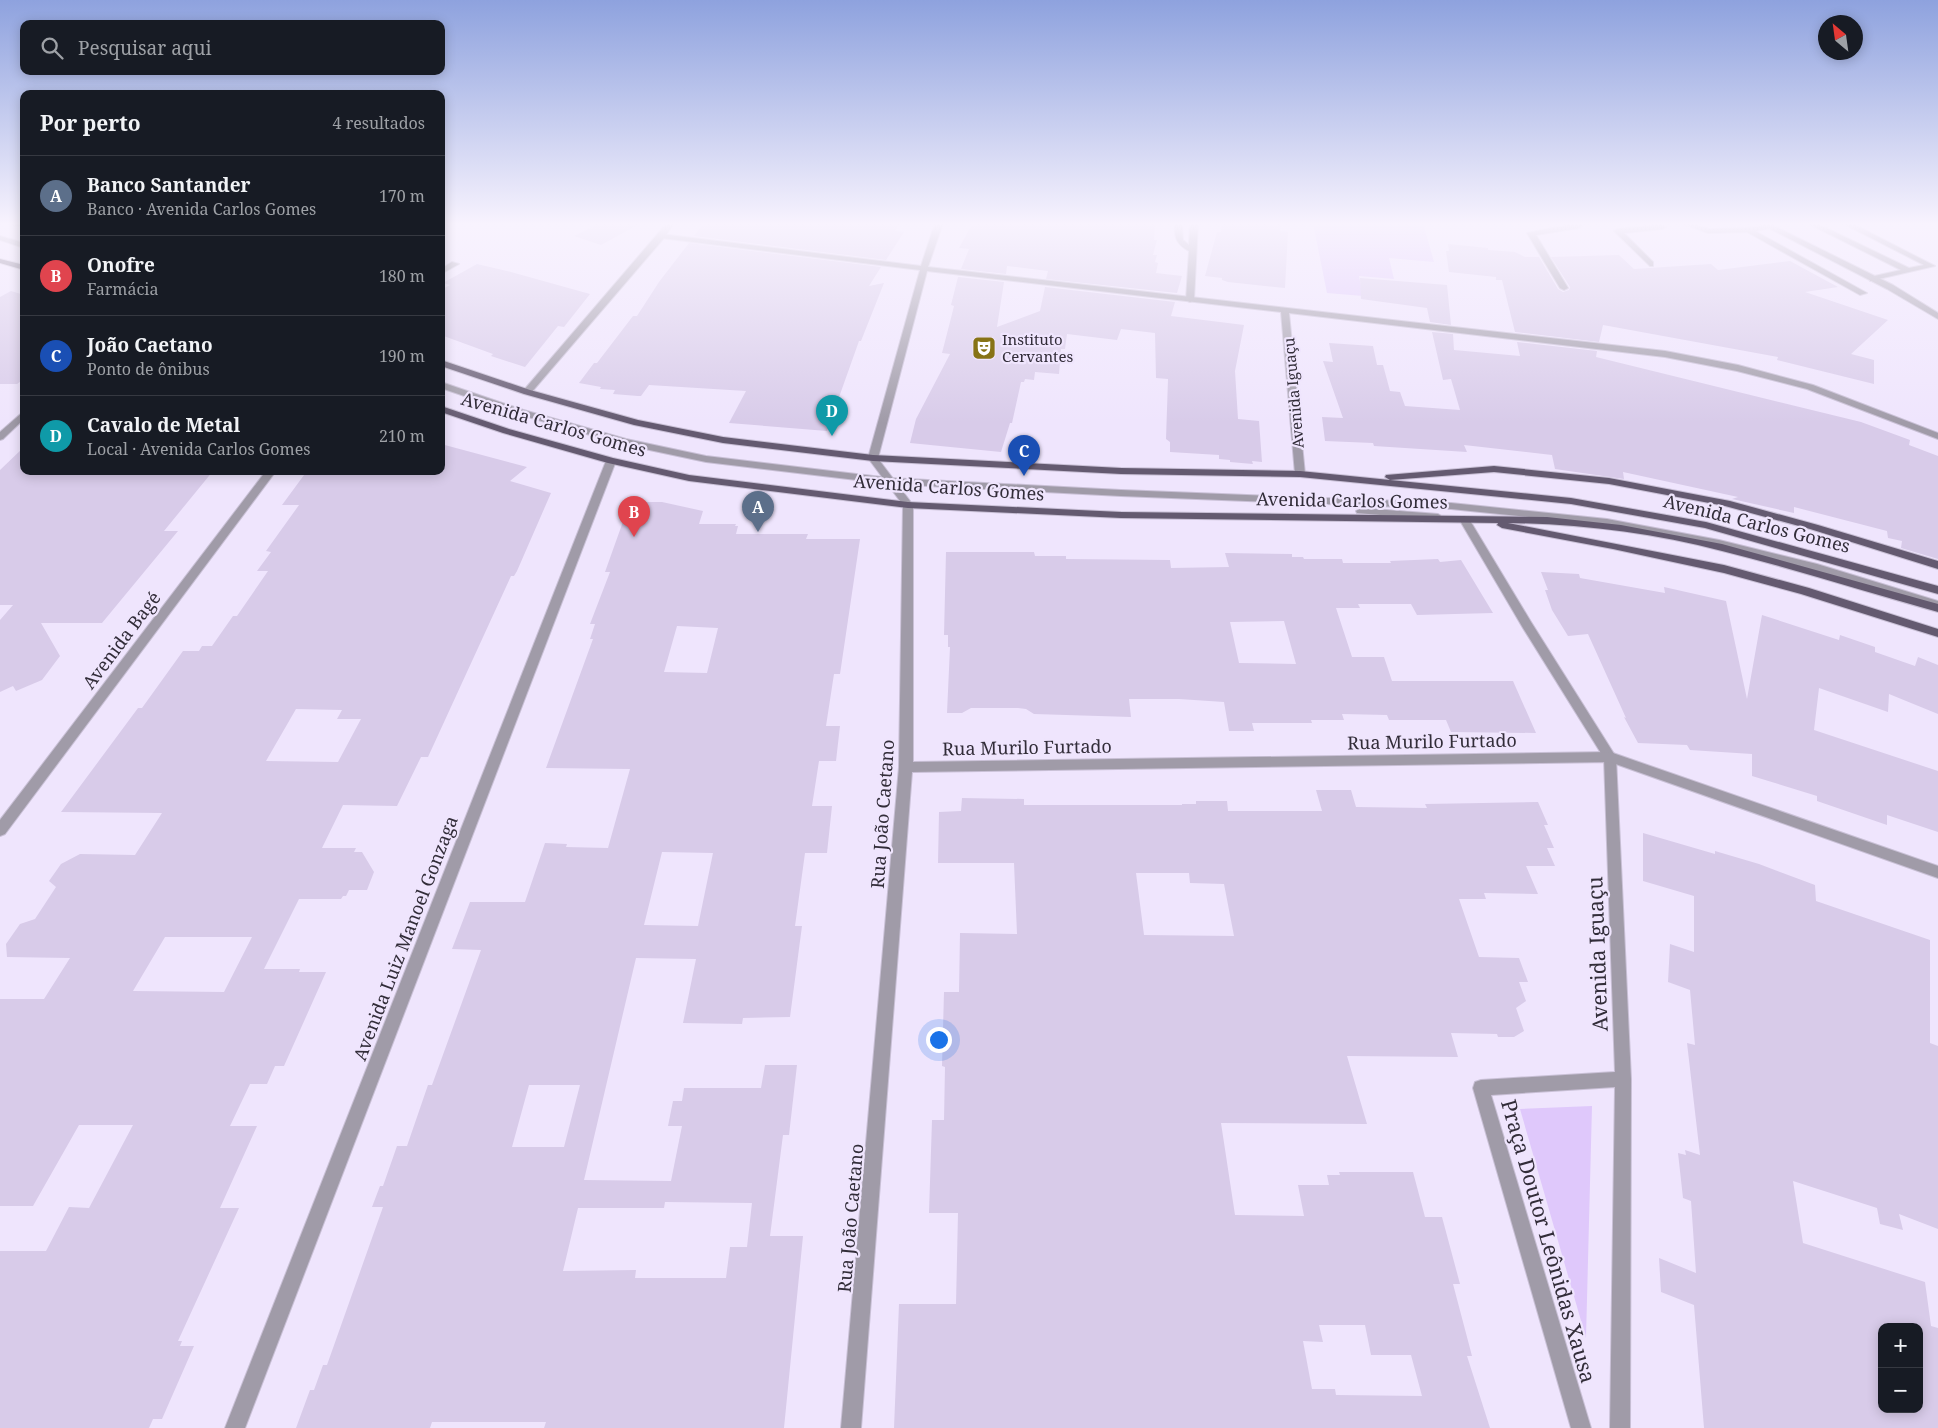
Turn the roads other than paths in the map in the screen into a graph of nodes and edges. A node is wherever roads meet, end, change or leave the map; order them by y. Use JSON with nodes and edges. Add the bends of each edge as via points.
{"nodes":[{"id":1,"x":615,"y":290,"type":"edge"},
{"id":2,"x":918,"y":290,"type":"edge"},
{"id":3,"x":1104,"y":290,"type":"edge"},
{"id":4,"x":1190,"y":290,"type":"edge"},
{"id":5,"x":1857,"y":290,"type":"edge"},
{"id":6,"x":1891,"y":290,"type":"edge"},
{"id":7,"x":1863,"y":293,"type":"dead end"},
{"id":8,"x":1190,"y":300,"type":"junction"},
{"id":9,"x":1285,"y":311,"type":"junction"},
{"id":10,"x":1938,"y":317,"type":"edge"},
{"id":11,"x":445,"y":364,"type":"edge"},
{"id":12,"x":445,"y":387,"type":"edge"},
{"id":13,"x":527,"y":392,"type":"junction"},
{"id":14,"x":445,"y":410,"type":"edge"},
{"id":15,"x":20,"y":418,"type":"edge"},
{"id":16,"x":1938,"y":436,"type":"edge"},
{"id":17,"x":0,"y":437,"type":"edge"},
{"id":18,"x":873,"y":458,"type":"junction"},
{"id":19,"x":611,"y":462,"type":"junction"},
{"id":20,"x":1300,"y":474,"type":"junction"},
{"id":21,"x":268,"y":475,"type":"edge"},
{"id":22,"x":1357,"y":479,"type":"junction"},
{"id":23,"x":890,"y":481,"type":"junction"},
{"id":24,"x":1121,"y":493,"type":"junction"},
{"id":25,"x":908,"y":505,"type":"junction"},
{"id":26,"x":1464,"y":519,"type":"junction"},
{"id":27,"x":1938,"y":565,"type":"edge"},
{"id":28,"x":1938,"y":590,"type":"edge"},
{"id":29,"x":1938,"y":606,"type":"edge"},
{"id":30,"x":1938,"y":633,"type":"edge"},
{"id":31,"x":1610,"y":757,"type":"junction"},
{"id":32,"x":906,"y":768,"type":"junction"},
{"id":33,"x":0,"y":830,"type":"edge"},
{"id":34,"x":1938,"y":872,"type":"edge"},
{"id":35,"x":1623,"y":1078,"type":"junction"},
{"id":36,"x":235,"y":1428,"type":"edge"},
{"id":37,"x":852,"y":1428,"type":"edge"},
{"id":38,"x":1580,"y":1428,"type":"edge"},
{"id":39,"x":1620,"y":1428,"type":"edge"}],
"edges":[{"from":1,"to":13,"type":"street"},
{"from":2,"to":18,"type":"street"},
{"from":3,"to":8,"type":"street"},
{"from":4,"to":8,"type":"street"},
{"from":5,"to":7,"type":"street"},
{"from":6,"to":10,"type":"street"},
{"from":8,"to":9,"type":"street"},
{"from":9,"to":16,"type":"street","via":[[1665,354],[1729,366],[1810,387]]},
{"from":9,"to":20,"type":"street","name":"Avenida Iguaçu"},
{"from":11,"to":13,"type":"main road","name":"Avenida Carlos Gomes"},
{"from":12,"to":23,"type":"street","via":[[624,442],[706,459]]},
{"from":13,"to":18,"type":"main road","name":"Avenida Carlos Gomes","via":[[637,423],[703,436]]},
{"from":14,"to":19,"type":"main road","name":"Avenida Carlos Gomes"},
{"from":15,"to":17,"type":"street"},
{"from":18,"to":20,"type":"main road","name":"Avenida Carlos Gomes","via":[[1121,472]]},
{"from":18,"to":23,"type":"street"},
{"from":19,"to":25,"type":"main road","name":"Avenida Carlos Gomes","via":[[689,478]]},
{"from":19,"to":36,"type":"street","name":"Avenida Luiz Manoel Gonzaga"},
{"from":20,"to":22,"type":"main road","name":"Avenida Carlos Gomes"},
{"from":21,"to":33,"type":"street","name":"Avenida Bagé"},
{"from":22,"to":27,"type":"main road","name":"Avenida Carlos Gomes","via":[[1494,469],[1609,481],[1726,503]]},
{"from":22,"to":28,"type":"main road","name":"Avenida Carlos Gomes","via":[[1571,501],[1706,525]]},
{"from":23,"to":24,"type":"street"},
{"from":23,"to":25,"type":"street"},
{"from":24,"to":26,"type":"street"},
{"from":24,"to":29,"type":"street","via":[[1451,506],[1607,522],[1720,543]]},
{"from":25,"to":26,"type":"main road","name":"Avenida Carlos Gomes","via":[[1121,516]]},
{"from":25,"to":32,"type":"street","name":"Rua João Caetano"},
{"from":26,"to":29,"type":"main road","name":"Avenida Carlos Gomes","via":[[1547,520],[1676,538],[1740,552]]},
{"from":26,"to":30,"type":"main road","name":"Avenida Carlos Gomes","via":[[1597,542],[1725,570]]},
{"from":26,"to":31,"type":"street","name":"Avenida Iguaçu"},
{"from":31,"to":32,"type":"street","name":"Rua Murilo Furtado"},
{"from":31,"to":34,"type":"street","name":"Rua Murilo Furtado"},
{"from":31,"to":35,"type":"street","name":"Avenida Iguaçu"},
{"from":32,"to":37,"type":"street","name":"Rua João Caetano"},
{"from":35,"to":38,"type":"street","name":"Praça Doutor Leônidas Xausa","via":[[1481,1088]]},
{"from":35,"to":39,"type":"street","name":"Avenida Iguaçu"}]}
